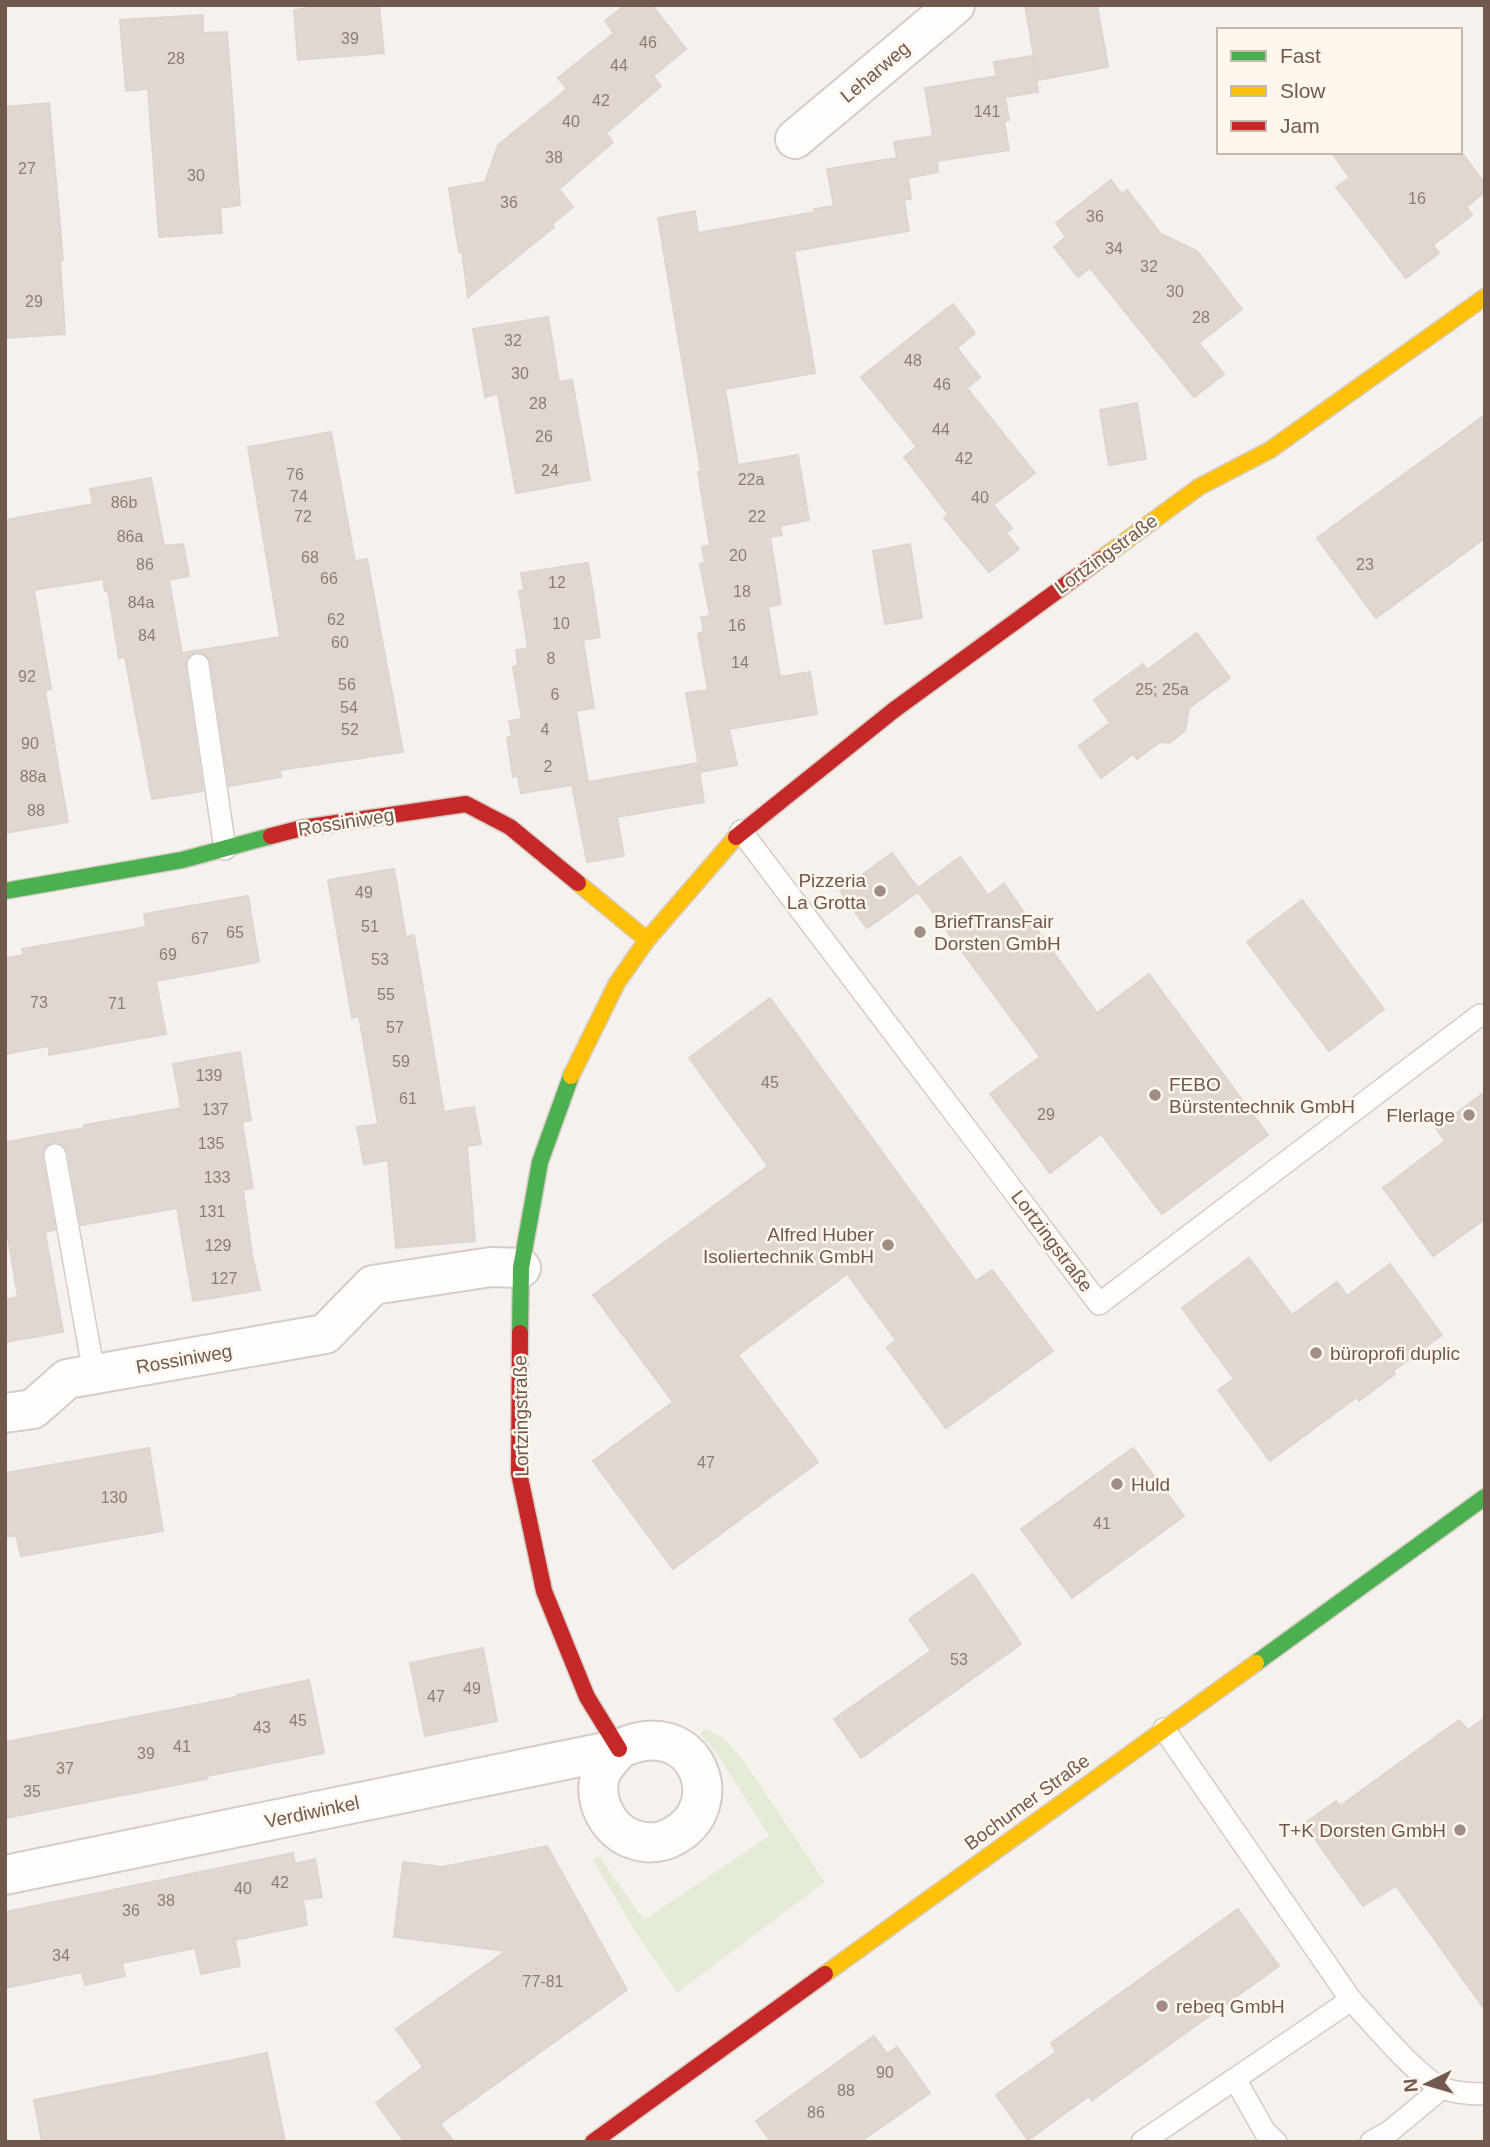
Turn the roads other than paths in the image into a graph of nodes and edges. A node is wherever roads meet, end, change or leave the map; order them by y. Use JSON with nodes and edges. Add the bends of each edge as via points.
{"nodes":[{"id":1,"x":955,"y":5,"type":"edge"},
{"id":2,"x":795,"y":139,"type":"dead end"},
{"id":3,"x":1485,"y":297,"type":"edge"},
{"id":4,"x":198,"y":665,"type":"dead end"},
{"id":5,"x":741,"y":831,"type":"junction"},
{"id":6,"x":225,"y":849,"type":"junction"},
{"id":7,"x":5,"y":891,"type":"edge"},
{"id":8,"x":647,"y":940,"type":"junction"},
{"id":9,"x":1480,"y":1015,"type":"dead end"},
{"id":10,"x":55,"y":1155,"type":"dead end"},
{"id":11,"x":521,"y":1268,"type":"junction"},
{"id":12,"x":94,"y":1374,"type":"junction"},
{"id":13,"x":5,"y":1413,"type":"edge"},
{"id":14,"x":1485,"y":1497,"type":"edge"},
{"id":15,"x":1164,"y":1729,"type":"junction"},
{"id":16,"x":619,"y":1749,"type":"joint"},
{"id":17,"x":5,"y":1875,"type":"edge"},
{"id":18,"x":1351,"y":2000,"type":"junction"},
{"id":19,"x":1235,"y":2079,"type":"junction"},
{"id":20,"x":1441,"y":2088,"type":"junction"},
{"id":21,"x":1485,"y":2094,"type":"edge"},
{"id":22,"x":593,"y":2142,"type":"edge"},
{"id":23,"x":1142,"y":2142,"type":"edge"},
{"id":24,"x":1276,"y":2142,"type":"edge"},
{"id":25,"x":1371,"y":2142,"type":"edge"}],
"edges":[{"from":1,"to":2,"type":"street","name":"Leharweg"},
{"from":3,"to":5,"type":"street","name":"Lortzingstraße","via":[[1269,450],[1199,487],[894,710]]},
{"from":4,"to":6,"type":"lane"},
{"from":5,"to":8,"type":"street","name":"Lortzingstraße"},
{"from":5,"to":9,"type":"lane","name":"Lortzingstraße","via":[[1099,1304]]},
{"from":6,"to":7,"type":"street","name":"Rossiniweg"},
{"from":6,"to":8,"type":"street","name":"Rossiniweg","via":[[302,828],[466,804],[510,827]]},
{"from":8,"to":11,"type":"street","name":"Lortzingstraße","via":[[617,983],[575,1065],[540,1162]]},
{"from":10,"to":12,"type":"lane"},
{"from":11,"to":12,"type":"street","name":"Rossiniweg","via":[[491,1266],[373,1285],[325,1334]]},
{"from":11,"to":16,"type":"street","name":"Lortzingstraße","via":[[519,1473],[544,1591],[587,1697]]},
{"from":12,"to":13,"type":"street","name":"Rossiniweg","via":[[68,1379],[33,1409]]},
{"from":14,"to":15,"type":"street","name":"Bochumer Straße"},
{"from":15,"to":18,"type":"lane"},
{"from":15,"to":22,"type":"street","name":"Bochumer Straße"},
{"from":16,"to":17,"type":"street","name":"Verdiwinkel"},
{"from":18,"to":19,"type":"lane"},
{"from":18,"to":20,"type":"lane","via":[[1420,2073]]},
{"from":19,"to":23,"type":"lane"},
{"from":19,"to":24,"type":"lane","via":[[1265,2132]]},
{"from":20,"to":21,"type":"lane"},
{"from":20,"to":25,"type":"lane"}]}
